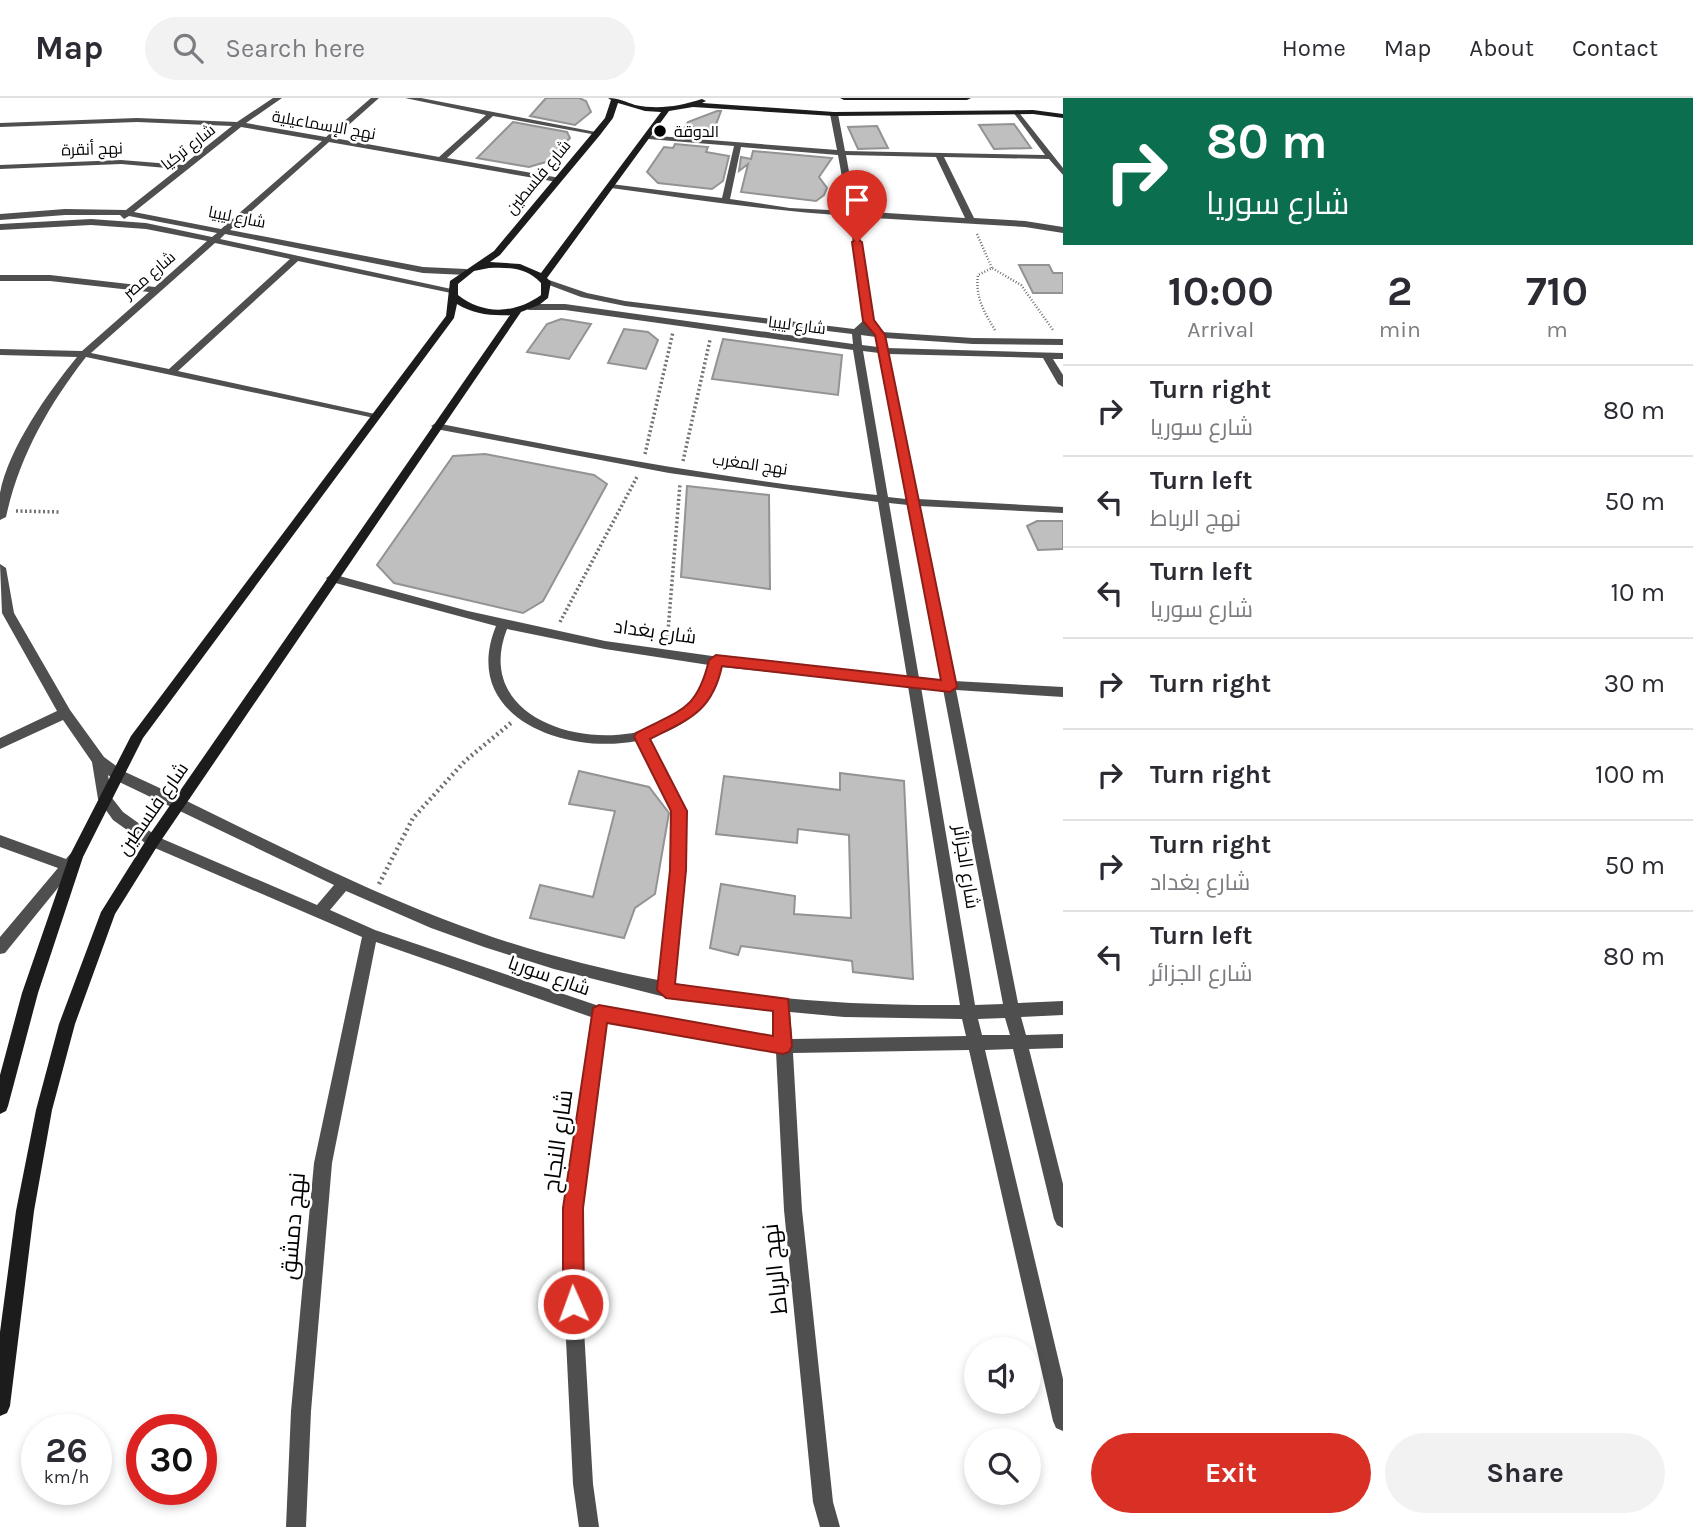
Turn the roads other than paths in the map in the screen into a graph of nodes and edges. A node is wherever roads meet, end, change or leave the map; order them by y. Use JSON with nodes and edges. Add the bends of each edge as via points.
{"nodes":[{"id":1,"x":278,"y":98,"type":"edge"},
{"id":2,"x":375,"y":98,"type":"edge"},
{"id":3,"x":409,"y":98,"type":"edge"},
{"id":4,"x":705,"y":98,"type":"edge"},
{"id":5,"x":844,"y":98,"type":"edge"},
{"id":6,"x":912,"y":98,"type":"edge"},
{"id":7,"x":967,"y":98,"type":"edge"},
{"id":8,"x":613,"y":99,"type":"edge"},
{"id":9,"x":694,"y":104,"type":"junction"},
{"id":10,"x":667,"y":109,"type":"junction"},
{"id":11,"x":1017,"y":112,"type":"junction"},
{"id":12,"x":491,"y":114,"type":"junction"},
{"id":13,"x":834,"y":114,"type":"junction"},
{"id":14,"x":1063,"y":116,"type":"edge"},
{"id":15,"x":239,"y":124,"type":"junction"},
{"id":16,"x":0,"y":125,"type":"edge"},
{"id":17,"x":597,"y":133,"type":"junction"},
{"id":18,"x":648,"y":137,"type":"junction"},
{"id":19,"x":330,"y":138,"type":"junction"},
{"id":20,"x":737,"y":147,"type":"junction"},
{"id":21,"x":840,"y":153,"type":"junction"},
{"id":22,"x":939,"y":155,"type":"junction"},
{"id":23,"x":1050,"y":157,"type":"junction"},
{"id":24,"x":440,"y":160,"type":"junction"},
{"id":25,"x":0,"y":167,"type":"edge"},
{"id":26,"x":184,"y":167,"type":"junction"},
{"id":27,"x":1063,"y":173,"type":"edge"},
{"id":28,"x":557,"y":180,"type":"junction"},
{"id":29,"x":611,"y":186,"type":"junction"},
{"id":30,"x":725,"y":202,"type":"junction"},
{"id":31,"x":127,"y":213,"type":"junction"},
{"id":32,"x":853,"y":216,"type":"junction"},
{"id":33,"x":0,"y":217,"type":"edge"},
{"id":34,"x":971,"y":221,"type":"junction"},
{"id":35,"x":119,"y":222,"type":"junction"},
{"id":36,"x":0,"y":227,"type":"edge"},
{"id":37,"x":226,"y":230,"type":"junction"},
{"id":38,"x":1063,"y":230,"type":"edge"},
{"id":39,"x":214,"y":240,"type":"junction"},
{"id":40,"x":296,"y":258,"type":"junction"},
{"id":41,"x":477,"y":268,"type":"junction"},
{"id":42,"x":466,"y":272,"type":"junction"},
{"id":43,"x":0,"y":278,"type":"edge"},
{"id":44,"x":544,"y":280,"type":"junction"},
{"id":45,"x":159,"y":290,"type":"junction"},
{"id":46,"x":452,"y":293,"type":"junction"},
{"id":47,"x":523,"y":309,"type":"junction"},
{"id":48,"x":869,"y":321,"type":"junction"},
{"id":49,"x":856,"y":332,"type":"junction"},
{"id":50,"x":880,"y":335,"type":"junction"},
{"id":51,"x":1062,"y":342,"type":"edge"},
{"id":52,"x":858,"y":348,"type":"junction"},
{"id":53,"x":883,"y":351,"type":"junction"},
{"id":54,"x":0,"y":352,"type":"edge"},
{"id":55,"x":84,"y":354,"type":"junction"},
{"id":56,"x":1047,"y":356,"type":"junction"},
{"id":57,"x":1063,"y":356,"type":"edge"},
{"id":58,"x":172,"y":372,"type":"junction"},
{"id":59,"x":1063,"y":384,"type":"edge"},
{"id":60,"x":375,"y":416,"type":"junction"},
{"id":61,"x":436,"y":426,"type":"junction"},
{"id":62,"x":883,"y":500,"type":"junction"},
{"id":63,"x":913,"y":502,"type":"junction"},
{"id":64,"x":1,"y":507,"type":"edge"},
{"id":65,"x":1063,"y":510,"type":"edge"},
{"id":66,"x":0,"y":568,"type":"edge"},
{"id":67,"x":332,"y":578,"type":"junction"},
{"id":68,"x":503,"y":623,"type":"junction"},
{"id":69,"x":716,"y":660,"type":"junction"},
{"id":70,"x":914,"y":683,"type":"junction"},
{"id":71,"x":950,"y":687,"type":"junction"},
{"id":72,"x":1063,"y":692,"type":"edge"},
{"id":73,"x":65,"y":713,"type":"junction"},
{"id":74,"x":642,"y":737,"type":"junction"},
{"id":75,"x":0,"y":744,"type":"edge"},
{"id":76,"x":99,"y":761,"type":"junction"},
{"id":77,"x":118,"y":775,"type":"junction"},
{"id":78,"x":105,"y":800,"type":"junction"},
{"id":79,"x":180,"y":805,"type":"junction"},
{"id":80,"x":0,"y":841,"type":"edge"},
{"id":81,"x":153,"y":841,"type":"junction"},
{"id":82,"x":72,"y":861,"type":"junction"},
{"id":83,"x":344,"y":883,"type":"junction"},
{"id":84,"x":320,"y":912,"type":"junction"},
{"id":85,"x":370,"y":934,"type":"junction"},
{"id":86,"x":0,"y":948,"type":"edge"},
{"id":87,"x":666,"y":990,"type":"junction"},
{"id":88,"x":782,"y":1005,"type":"junction"},
{"id":89,"x":1063,"y":1008,"type":"edge"},
{"id":90,"x":1012,"y":1012,"type":"junction"},
{"id":91,"x":599,"y":1013,"type":"junction"},
{"id":92,"x":968,"y":1014,"type":"junction"},
{"id":93,"x":1063,"y":1041,"type":"edge"},
{"id":94,"x":1019,"y":1044,"type":"junction"},
{"id":95,"x":976,"y":1045,"type":"junction"},
{"id":96,"x":783,"y":1046,"type":"junction"},
{"id":97,"x":0,"y":1105,"type":"edge"},
{"id":98,"x":1063,"y":1219,"type":"edge"},
{"id":99,"x":0,"y":1406,"type":"edge"},
{"id":100,"x":1063,"y":1421,"type":"edge"},
{"id":101,"x":296,"y":1527,"type":"edge"},
{"id":102,"x":589,"y":1527,"type":"edge"},
{"id":103,"x":830,"y":1527,"type":"edge"}],
"edges":[{"from":1,"to":15,"type":"street","name":"شارع تركيا"},
{"from":2,"to":19,"type":"street","name":"شارع مصر"},
{"from":3,"to":12,"type":"street"},
{"from":4,"to":9,"type":"street"},
{"from":5,"to":6,"type":"street"},
{"from":6,"to":7,"type":"street"},
{"from":8,"to":10,"type":"street"},
{"from":8,"to":17,"type":"street","name":"شارع فلسطين","via":[[609,118]]},
{"from":9,"to":10,"type":"street"},
{"from":9,"to":13,"type":"street"},
{"from":10,"to":18,"type":"street"},
{"from":11,"to":13,"type":"street"},
{"from":11,"to":14,"type":"street"},
{"from":11,"to":23,"type":"street"},
{"from":12,"to":17,"type":"street"},
{"from":12,"to":24,"type":"street"},
{"from":13,"to":21,"type":"street","name":"شارع الجزائر"},
{"from":15,"to":16,"type":"street","name":"نهج الإسماعيلية","via":[[136,120]]},
{"from":15,"to":19,"type":"street","name":"نهج الإسماعيلية"},
{"from":15,"to":26,"type":"street","name":"شارع تركيا"},
{"from":17,"to":28,"type":"street","name":"شارع فلسطين"},
{"from":18,"to":20,"type":"street"},
{"from":18,"to":29,"type":"street"},
{"from":19,"to":24,"type":"street","name":"نهج الإسماعيلية"},
{"from":19,"to":37,"type":"street","name":"شارع مصر"},
{"from":20,"to":21,"type":"street"},
{"from":20,"to":30,"type":"street"},
{"from":21,"to":22,"type":"street"},
{"from":21,"to":32,"type":"street","name":"شارع الجزائر"},
{"from":22,"to":23,"type":"street"},
{"from":22,"to":34,"type":"street"},
{"from":23,"to":27,"type":"street"},
{"from":24,"to":28,"type":"street","name":"نهج الإسماعيلية"},
{"from":25,"to":26,"type":"street","name":"نهج أنقرة","via":[[121,162]]},
{"from":26,"to":31,"type":"street","name":"شارع تركيا"},
{"from":28,"to":41,"type":"street","name":"شارع فلسطين","via":[[497,253]]},
{"from":29,"to":30,"type":"street"},
{"from":29,"to":44,"type":"street"},
{"from":30,"to":32,"type":"street"},
{"from":31,"to":33,"type":"street","name":"شارع ليبيا"},
{"from":31,"to":35,"type":"street","name":"شارع تركيا"},
{"from":31,"to":37,"type":"street","name":"شارع ليبيا"},
{"from":32,"to":34,"type":"street"},
{"from":32,"to":48,"type":"street","name":"شارع الجزائر"},
{"from":34,"to":38,"type":"street"},
{"from":35,"to":36,"type":"street","name":"شارع ليبيا"},
{"from":35,"to":39,"type":"street","name":"شارع ليبيا"},
{"from":37,"to":39,"type":"street","name":"شارع مصر"},
{"from":37,"to":42,"type":"street","name":"شارع ليبيا","via":[[423,270]]},
{"from":39,"to":40,"type":"street","name":"شارع ليبيا"},
{"from":39,"to":45,"type":"street","name":"شارع مصر"},
{"from":40,"to":46,"type":"street","name":"شارع ليبيا"},
{"from":40,"to":58,"type":"street"},
{"from":41,"to":42,"type":"street"},
{"from":41,"to":44,"type":"street","via":[[514,266]]},
{"from":42,"to":46,"type":"street","via":[[453,283]]},
{"from":43,"to":45,"type":"street","via":[[50,278]]},
{"from":44,"to":47,"type":"street","name":"شارع فلسطين","via":[[545,296]]},
{"from":44,"to":49,"type":"street","name":"شارع ليبيا","via":[[570,293],[612,301]]},
{"from":45,"to":55,"type":"street","name":"شارع مصر"},
{"from":46,"to":47,"type":"street","via":[[460,303],[478,310]]},
{"from":46,"to":60,"type":"street","name":"شارع فلسطين","via":[[451,316]]},
{"from":47,"to":52,"type":"street","name":"شارع ليبيا","via":[[565,307]]},
{"from":47,"to":61,"type":"street","name":"شارع فلسطين"},
{"from":48,"to":49,"type":"street"},
{"from":48,"to":50,"type":"street","name":"شارع الجزائر"},
{"from":49,"to":50,"type":"street","name":"شارع ليبيا"},
{"from":49,"to":52,"type":"street","name":"شارع الجزائر"},
{"from":50,"to":51,"type":"street","name":"شارع ليبيا"},
{"from":50,"to":53,"type":"street","name":"شارع الجزائر"},
{"from":52,"to":53,"type":"street","name":"شارع ليبيا"},
{"from":52,"to":62,"type":"street","name":"شارع الجزائر"},
{"from":53,"to":56,"type":"street","name":"شارع ليبيا"},
{"from":53,"to":63,"type":"street","name":"شارع الجزائر"},
{"from":54,"to":55,"type":"street"},
{"from":55,"to":58,"type":"street"},
{"from":55,"to":64,"type":"street","name":"شارع مصر","via":[[38,418]]},
{"from":56,"to":57,"type":"street","name":"شارع ليبيا"},
{"from":56,"to":59,"type":"street"},
{"from":58,"to":60,"type":"street"},
{"from":60,"to":77,"type":"street","name":"شارع فلسطين","via":[[148,720]]},
{"from":61,"to":62,"type":"street","name":"نهج المغرب","via":[[643,466]]},
{"from":61,"to":67,"type":"street","name":"شارع فلسطين"},
{"from":62,"to":63,"type":"street","name":"نهج المغرب"},
{"from":62,"to":70,"type":"street","name":"شارع الجزائر"},
{"from":63,"to":65,"type":"street","name":"نهج المغرب"},
{"from":63,"to":71,"type":"street","name":"شارع الجزائر"},
{"from":66,"to":73,"type":"street","via":[[8,612]]},
{"from":67,"to":68,"type":"street","name":"شارع بغداد"},
{"from":67,"to":79,"type":"street","name":"شارع فلسطين"},
{"from":68,"to":69,"type":"street","name":"شارع بغداد"},
{"from":68,"to":74,"type":"street","via":[[493,650],[495,678],[506,701],[521,715],[547,730],[579,738]]},
{"from":69,"to":70,"type":"street","name":"شارع بغداد"},
{"from":69,"to":74,"type":"street","via":[[710,688],[694,709]]},
{"from":70,"to":71,"type":"street","name":"شارع بغداد"},
{"from":70,"to":92,"type":"street","name":"شارع الجزائر"},
{"from":71,"to":72,"type":"street","name":"شارع بغداد"},
{"from":71,"to":90,"type":"street","name":"شارع الجزائر"},
{"from":73,"to":75,"type":"street"},
{"from":73,"to":76,"type":"street"},
{"from":74,"to":87,"type":"street","via":[[679,811]]},
{"from":76,"to":77,"type":"street"},
{"from":76,"to":78,"type":"street"},
{"from":77,"to":78,"type":"street","name":"شارع فلسطين"},
{"from":77,"to":79,"type":"street","name":"شارع سوريا"},
{"from":78,"to":81,"type":"street","name":"شارع سوريا","via":[[118,816]]},
{"from":78,"to":82,"type":"street","name":"شارع فلسطين"},
{"from":79,"to":81,"type":"street","name":"شارع فلسطين"},
{"from":79,"to":83,"type":"street","name":"شارع سوريا"},
{"from":80,"to":82,"type":"street"},
{"from":81,"to":84,"type":"street","name":"شارع سوريا"},
{"from":81,"to":99,"type":"street","name":"شارع فلسطين","via":[[108,912],[64,1036],[25,1211]]},
{"from":82,"to":86,"type":"street"},
{"from":82,"to":97,"type":"street","name":"شارع فلسطين"},
{"from":83,"to":84,"type":"street"},
{"from":83,"to":87,"type":"street","name":"شارع سوريا","via":[[484,941]]},
{"from":84,"to":85,"type":"street","name":"شارع سوريا"},
{"from":85,"to":91,"type":"street","name":"شارع سوريا"},
{"from":85,"to":101,"type":"street","name":"نهج دمشق","via":[[323,1163],[301,1411]]},
{"from":87,"to":88,"type":"street","name":"شارع سوريا"},
{"from":88,"to":92,"type":"street","name":"شارع سوريا"},
{"from":88,"to":96,"type":"street","name":"نهج الرباط"},
{"from":89,"to":90,"type":"street","name":"شارع سوريا"},
{"from":90,"to":92,"type":"street","name":"شارع سوريا"},
{"from":90,"to":94,"type":"street","name":"شارع الجزائر"},
{"from":91,"to":96,"type":"street","name":"شارع سوريا"},
{"from":91,"to":102,"type":"street","name":"شارع النجاح","via":[[573,1208],[572,1278]]},
{"from":92,"to":95,"type":"street","name":"شارع الجزائر"},
{"from":93,"to":94,"type":"street","name":"شارع سوريا"},
{"from":94,"to":95,"type":"street","name":"شارع سوريا"},
{"from":94,"to":98,"type":"street","name":"شارع الجزائر"},
{"from":95,"to":96,"type":"street","name":"شارع سوريا"},
{"from":95,"to":100,"type":"street","name":"شارع الجزائر"},
{"from":96,"to":103,"type":"street","name":"نهج الرباط","via":[[793,1210],[823,1502]]}]}
